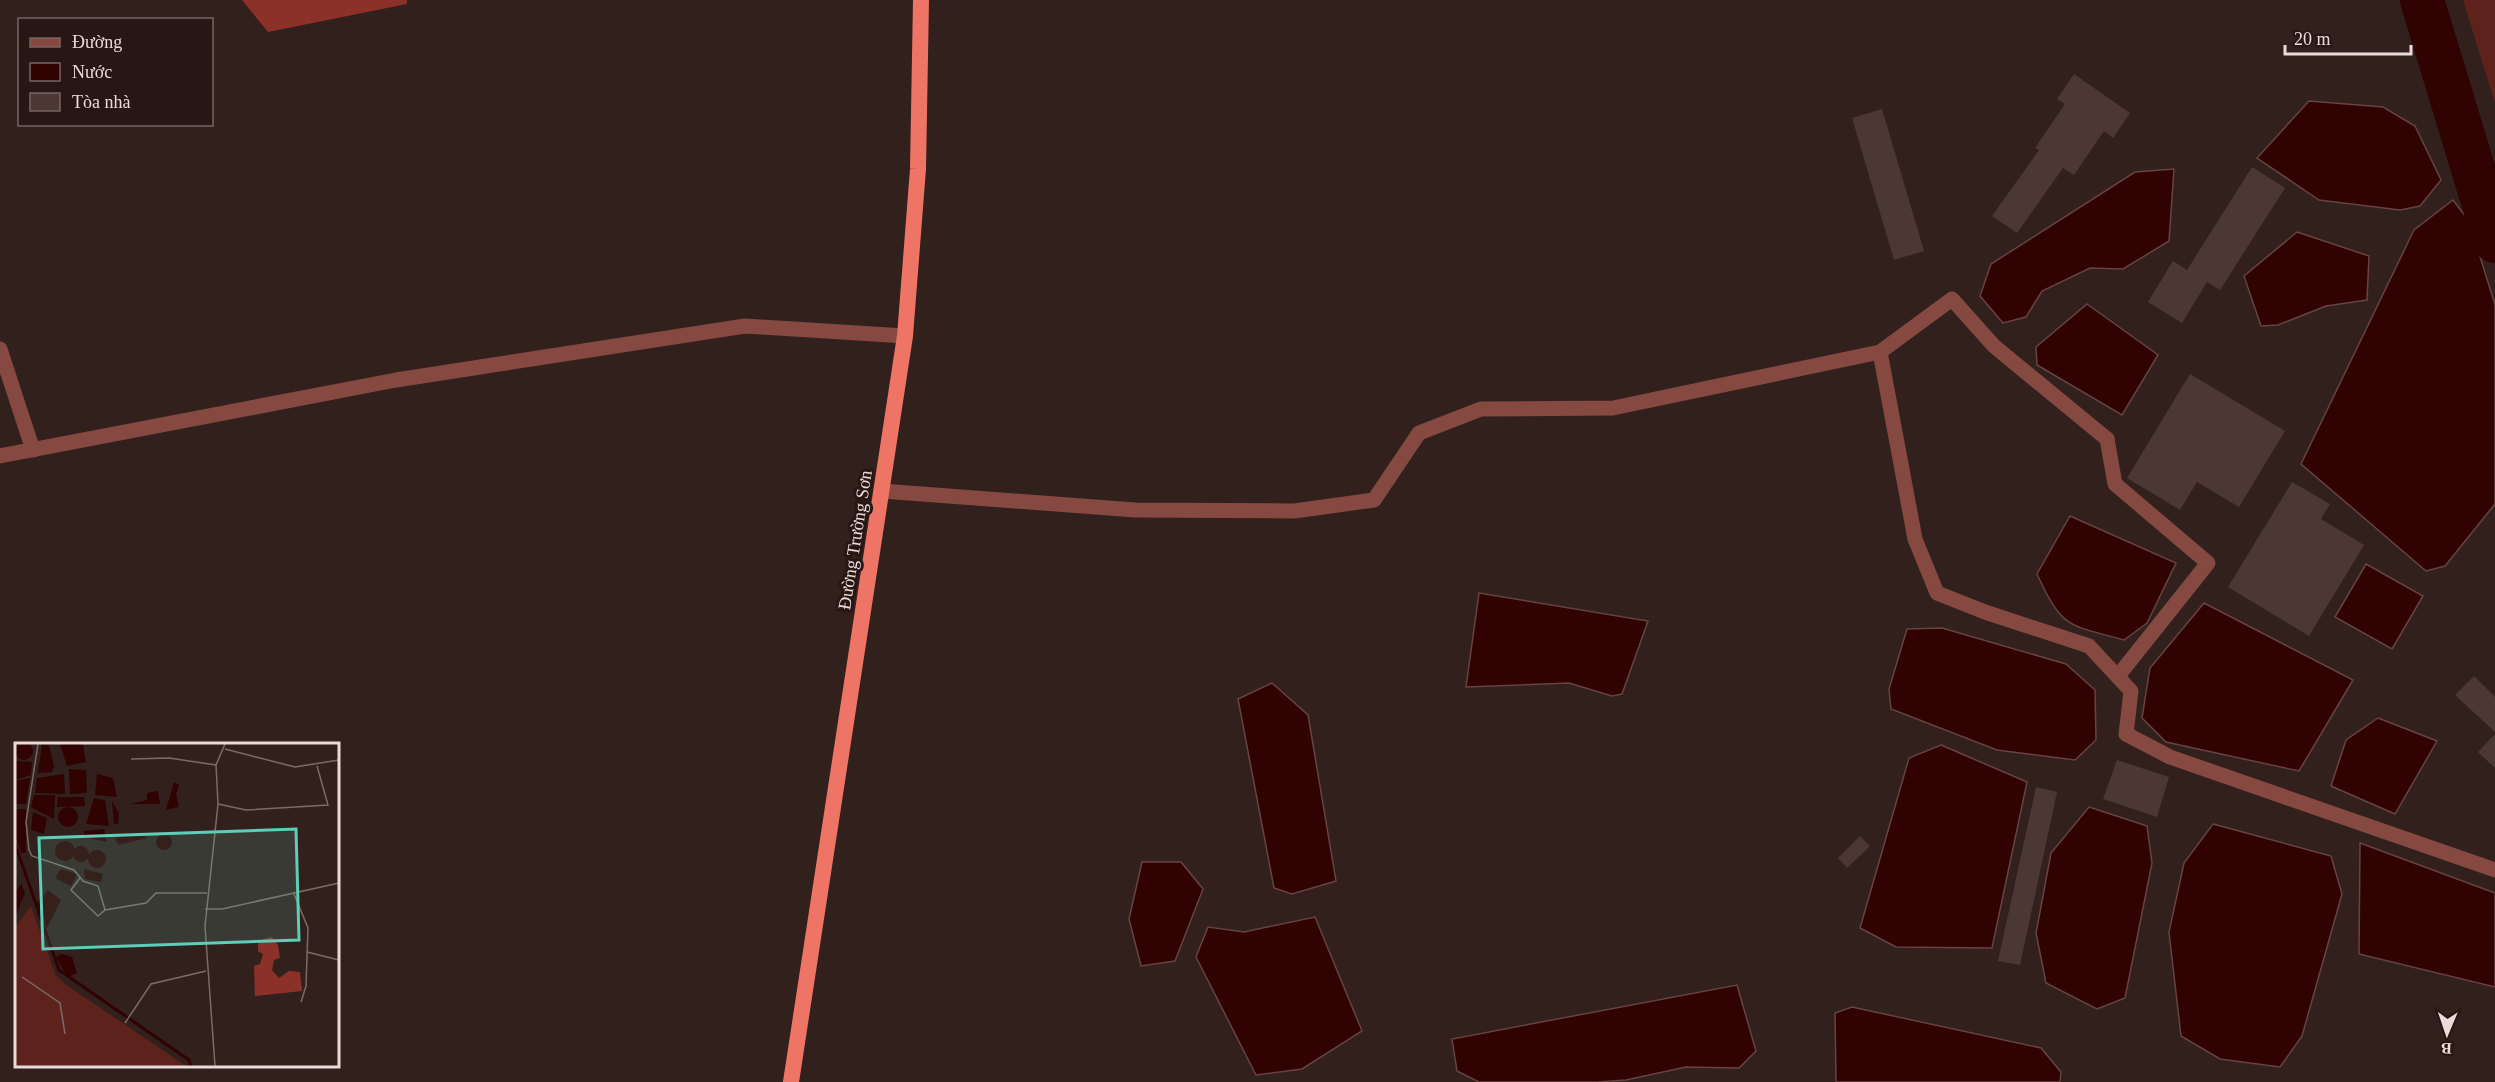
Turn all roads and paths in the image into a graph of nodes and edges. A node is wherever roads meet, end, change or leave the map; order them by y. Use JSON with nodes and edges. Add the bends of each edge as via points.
{"nodes":[{"id":1,"x":921,"y":0,"type":"edge"},
{"id":2,"x":905,"y":336,"type":"junction"},
{"id":3,"x":0,"y":349,"type":"edge"},
{"id":4,"x":1880,"y":352,"type":"junction"},
{"id":5,"x":33,"y":450,"type":"junction"},
{"id":6,"x":0,"y":456,"type":"edge"},
{"id":7,"x":882,"y":492,"type":"junction"},
{"id":8,"x":2118,"y":676,"type":"junction"},
{"id":9,"x":2495,"y":870,"type":"edge"},
{"id":10,"x":791,"y":1082,"type":"edge"}],
"edges":[{"from":1,"to":2,"type":"highway","name":"Đường Trường Sơn","via":[[918,169]]},
{"from":2,"to":5,"type":"street","via":[[745,326],[396,380]]},
{"from":2,"to":7,"type":"highway","name":"Đường Trường Sơn"},
{"from":3,"to":5,"type":"street"},
{"from":4,"to":7,"type":"street","via":[[1613,408],[1481,409],[1419,434],[1374,500],[1294,511],[1135,510]]},
{"from":4,"to":8,"type":"street","via":[[1915,539],[1937,593],[2089,646]]},
{"from":4,"to":8,"type":"street","via":[[1952,299],[1994,346],[2107,439],[2115,484],[2208,563]]},
{"from":5,"to":6,"type":"street"},
{"from":7,"to":10,"type":"highway","name":"Đường Trường Sơn"},
{"from":8,"to":9,"type":"street","via":[[2131,691],[2126,734],[2170,757]]}]}
